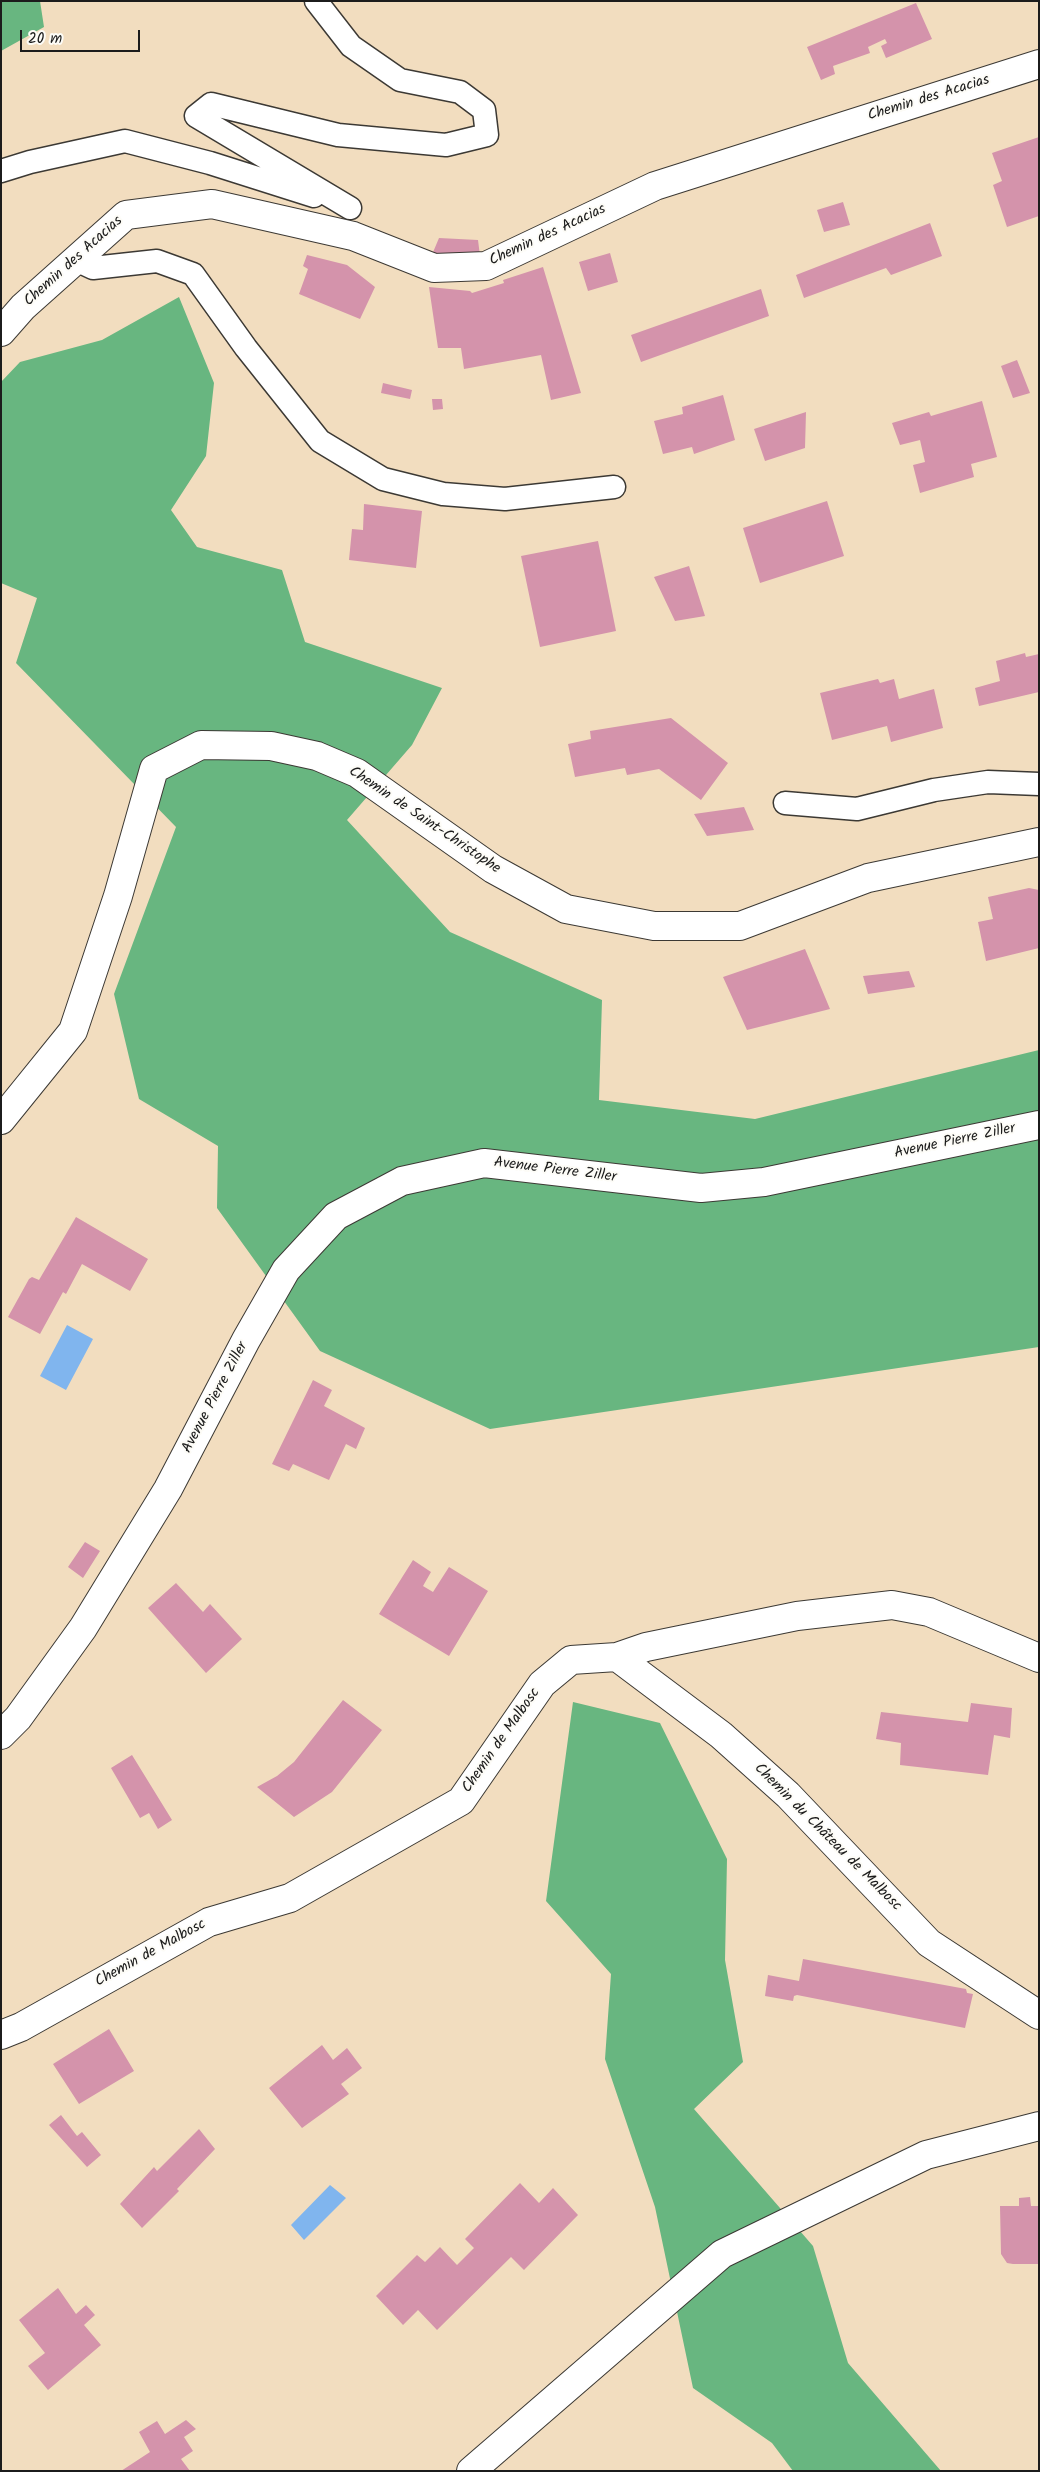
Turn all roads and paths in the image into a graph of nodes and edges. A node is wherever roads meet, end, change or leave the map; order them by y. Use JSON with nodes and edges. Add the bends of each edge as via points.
{"nodes":[{"id":1,"x":316,"y":1,"type":"edge"},
{"id":2,"x":1039,"y":64,"type":"edge"},
{"id":3,"x":1,"y":171,"type":"edge"},
{"id":4,"x":350,"y":208,"type":"junction"},
{"id":5,"x":353,"y":236,"type":"junction"},
{"id":6,"x":76,"y":260,"type":"junction"},
{"id":7,"x":1,"y":332,"type":"edge"},
{"id":8,"x":614,"y":488,"type":"dead end"},
{"id":9,"x":1039,"y":784,"type":"edge"},
{"id":10,"x":785,"y":803,"type":"dead end"},
{"id":11,"x":1039,"y":842,"type":"edge"},
{"id":12,"x":1,"y":1120,"type":"edge"},
{"id":13,"x":1039,"y":1125,"type":"edge"},
{"id":14,"x":617,"y":1657,"type":"junction"},
{"id":15,"x":1039,"y":1658,"type":"edge"},
{"id":16,"x":1,"y":1735,"type":"edge"},
{"id":17,"x":1039,"y":2015,"type":"edge"},
{"id":18,"x":1,"y":2035,"type":"edge"},
{"id":19,"x":1039,"y":2126,"type":"edge"},
{"id":20,"x":471,"y":2471,"type":"edge"}],
"edges":[{"from":1,"to":4,"type":"lane","via":[[351,46],[400,80],[460,92],[484,110],[487,135],[446,145],[338,135],[211,104],[196,116]]},
{"from":2,"to":5,"type":"street","name":"Chemin des Acacias","via":[[655,186],[486,266],[434,268]]},
{"from":3,"to":4,"type":"lane","via":[[125,141],[210,163]]},
{"from":4,"to":5,"type":"lane"},
{"from":5,"to":6,"type":"street","name":"Chemin des Acacias","via":[[212,204],[126,215]]},
{"from":6,"to":7,"type":"street","name":"Chemin des Acacias","via":[[23,307]]},
{"from":6,"to":8,"type":"lane","via":[[93,268],[158,261],[192,274],[320,442],[383,479],[443,494],[505,499]]},
{"from":9,"to":10,"type":"lane","via":[[988,782],[934,790],[857,809]]},
{"from":11,"to":12,"type":"street","name":"Chemin de Saint-Christophe","via":[[868,878],[740,926],[654,926],[566,909],[494,868],[357,773],[317,756],[271,746],[201,745],[154,769],[118,896],[73,1031]]},
{"from":13,"to":16,"type":"street","name":"Avenue Pierre Ziller","via":[[764,1182],[701,1188],[484,1163],[402,1181],[336,1216],[286,1270],[168,1489],[83,1628],[18,1718]]},
{"from":14,"to":15,"type":"street","name":"Chemin de Malbosc","via":[[646,1647],[797,1616],[892,1605],[929,1612]]},
{"from":14,"to":17,"type":"street","name":"Chemin du Château de Malbosc","via":[[721,1735],[788,1795],[929,1943]]},
{"from":14,"to":18,"type":"street","name":"Chemin de Malbosc","via":[[571,1660],[542,1684],[461,1801],[290,1898],[208,1922],[21,2027]]},
{"from":19,"to":20,"type":"street","via":[[926,2155],[722,2254]]}]}
